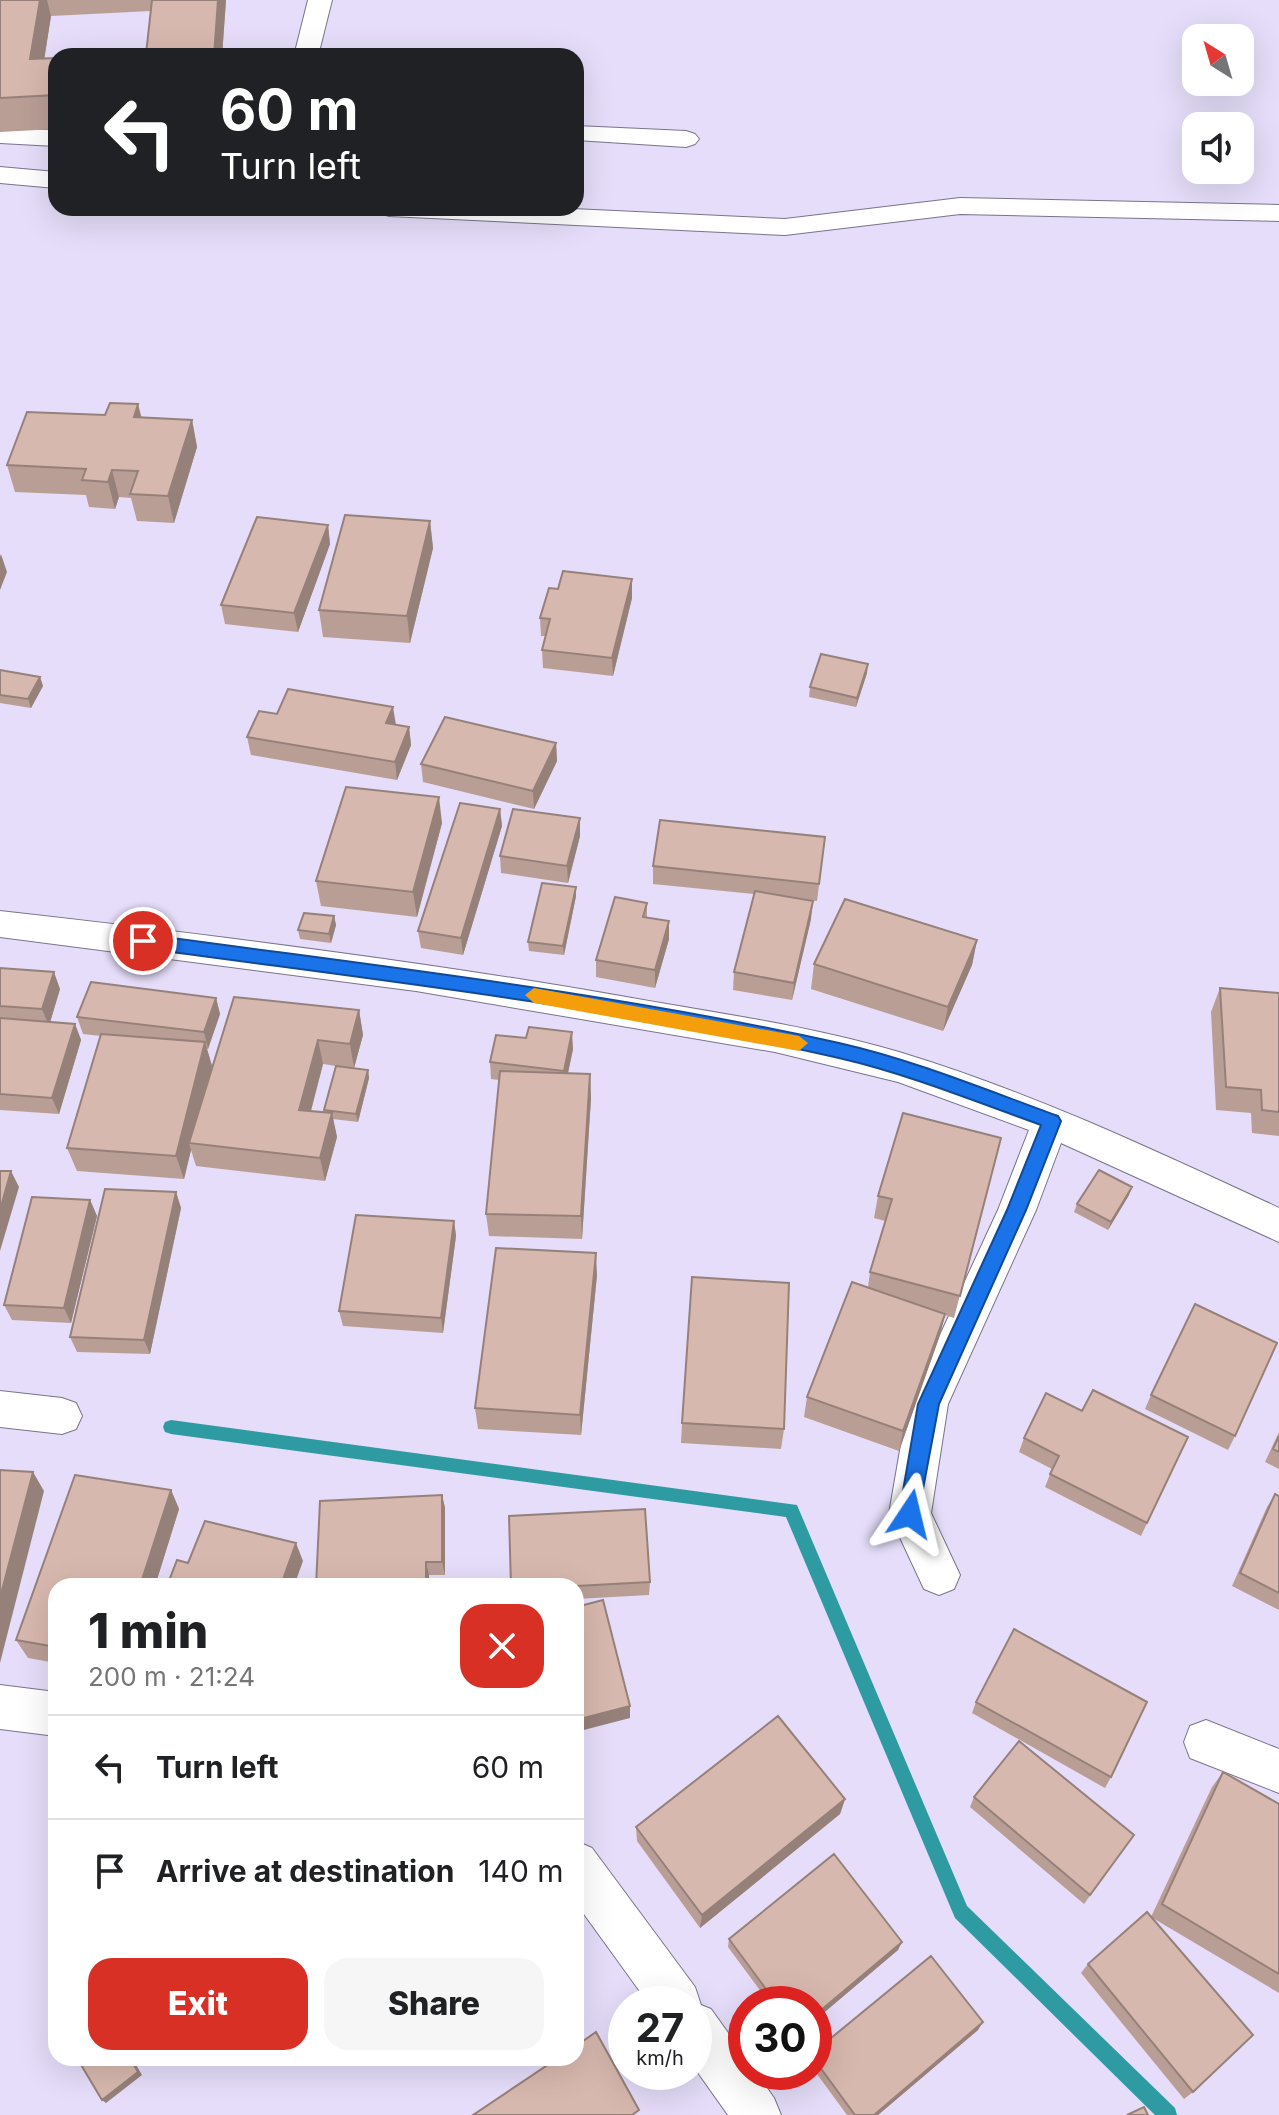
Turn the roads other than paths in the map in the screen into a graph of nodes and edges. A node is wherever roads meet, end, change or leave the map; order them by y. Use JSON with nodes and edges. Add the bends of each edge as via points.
{"nodes":[{"id":1,"x":320,"y":0,"type":"edge"},
{"id":2,"x":308,"y":48,"type":"edge"},
{"id":3,"x":584,"y":133,"type":"edge"},
{"id":4,"x":0,"y":136,"type":"edge"},
{"id":5,"x":48,"y":138,"type":"edge"},
{"id":6,"x":686,"y":139,"type":"dead end"},
{"id":7,"x":0,"y":175,"type":"edge"},
{"id":8,"x":48,"y":179,"type":"edge"},
{"id":9,"x":1279,"y":213,"type":"edge"},
{"id":10,"x":556,"y":216,"type":"edge"},
{"id":11,"x":0,"y":924,"type":"edge"},
{"id":12,"x":1051,"y":1121,"type":"junction"},
{"id":13,"x":1279,"y":1226,"type":"edge"},
{"id":14,"x":0,"y":1409,"type":"edge"},
{"id":15,"x":62,"y":1416,"type":"dead end"},
{"id":16,"x":939,"y":1575,"type":"dead end"},
{"id":17,"x":0,"y":1707,"type":"edge"},
{"id":18,"x":48,"y":1713,"type":"edge"},
{"id":19,"x":1206,"y":1742,"type":"dead end"},
{"id":20,"x":1279,"y":1771,"type":"edge"},
{"id":21,"x":584,"y":1875,"type":"edge"},
{"id":22,"x":665,"y":1986,"type":"edge"},
{"id":23,"x":712,"y":2051,"type":"edge"},
{"id":24,"x":757,"y":2115,"type":"edge"}],
"edges":[{"from":1,"to":2,"type":"street"},
{"from":3,"to":6,"type":"street"},
{"from":4,"to":5,"type":"street"},
{"from":7,"to":8,"type":"street"},
{"from":9,"to":10,"type":"street","via":[[960,206],[785,227]]},
{"from":11,"to":12,"type":"street","via":[[580,1002],[810,1045],[941,1081]]},
{"from":12,"to":13,"type":"street"},
{"from":12,"to":16,"type":"street","via":[[1017,1210],[928,1404],[910,1514]]},
{"from":14,"to":15,"type":"street"},
{"from":17,"to":18,"type":"street"},
{"from":19,"to":20,"type":"street"},
{"from":21,"to":22,"type":"street"},
{"from":23,"to":24,"type":"street"}]}
